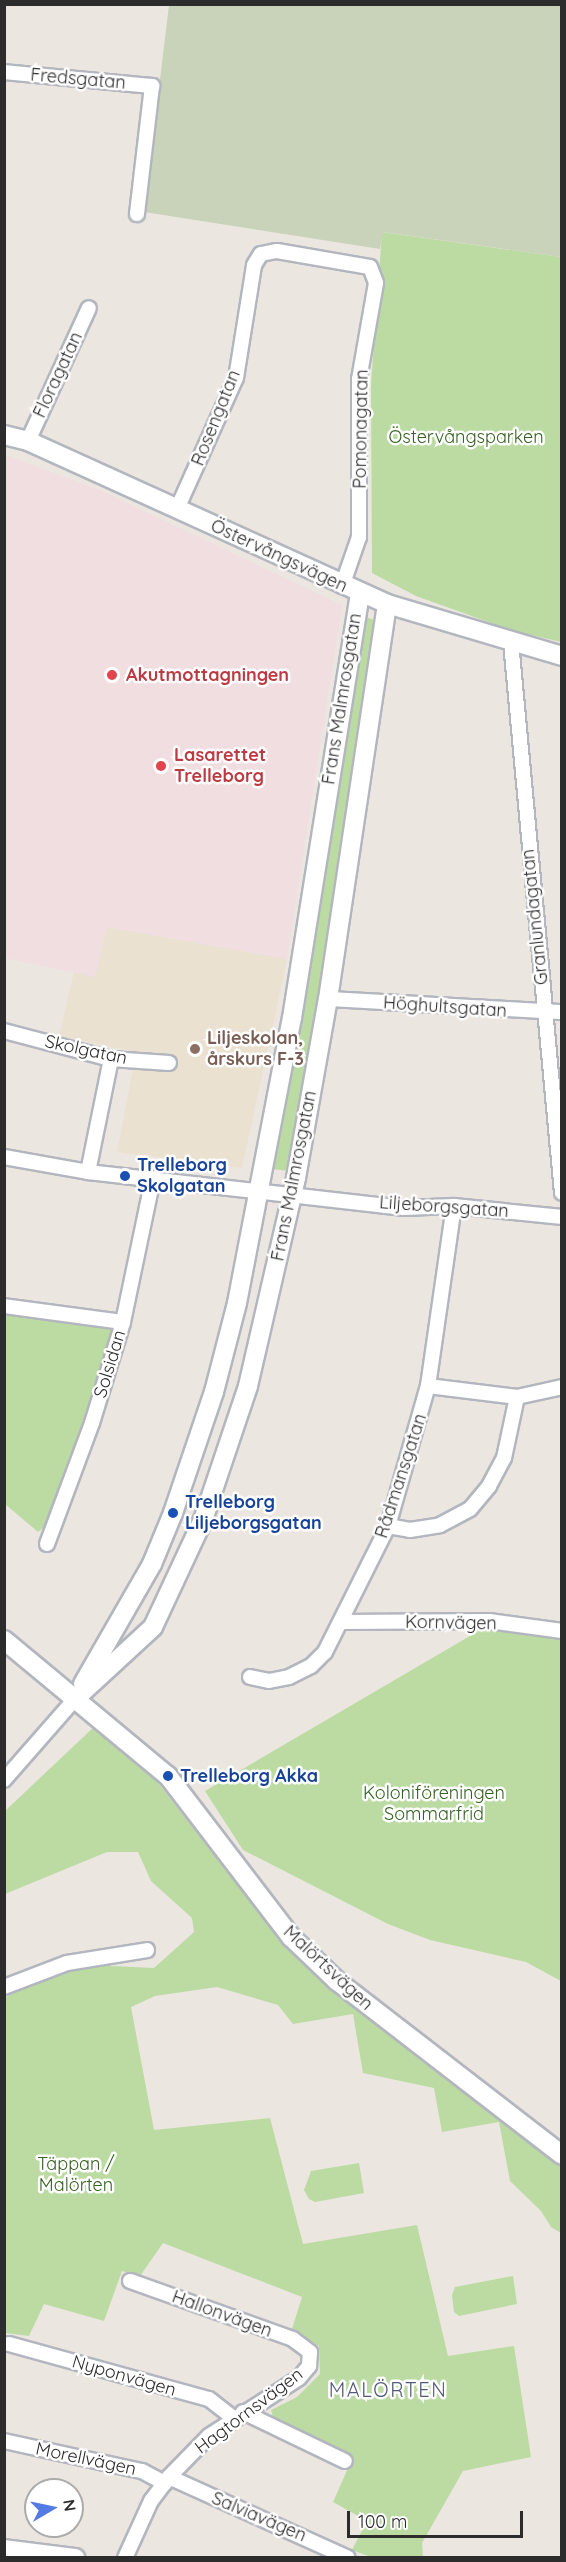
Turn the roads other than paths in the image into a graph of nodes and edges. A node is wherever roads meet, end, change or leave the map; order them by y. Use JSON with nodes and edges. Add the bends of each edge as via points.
{"nodes":[{"id":1,"x":4,"y":72,"type":"edge"},
{"id":2,"x":137,"y":214,"type":"dead end"},
{"id":3,"x":374,"y":271,"type":"joint"},
{"id":4,"x":88,"y":308,"type":"dead end"},
{"id":5,"x":4,"y":435,"type":"edge"},
{"id":6,"x":27,"y":441,"type":"junction"},
{"id":7,"x":177,"y":509,"type":"junction"},
{"id":8,"x":342,"y":586,"type":"junction"},
{"id":9,"x":360,"y":593,"type":"junction"},
{"id":10,"x":387,"y":604,"type":"junction"},
{"id":11,"x":511,"y":642,"type":"junction"},
{"id":12,"x":561,"y":656,"type":"edge"},
{"id":13,"x":328,"y":999,"type":"junction"},
{"id":14,"x":561,"y":1012,"type":"edge"},
{"id":15,"x":544,"y":1014,"type":"junction"},
{"id":16,"x":4,"y":1031,"type":"edge"},
{"id":17,"x":111,"y":1059,"type":"junction"},
{"id":18,"x":169,"y":1063,"type":"dead end"},
{"id":19,"x":4,"y":1157,"type":"edge"},
{"id":20,"x":88,"y":1172,"type":"junction"},
{"id":21,"x":153,"y":1178,"type":"junction"},
{"id":22,"x":261,"y":1190,"type":"junction"},
{"id":23,"x":293,"y":1193,"type":"junction"},
{"id":24,"x":561,"y":1193,"type":"edge"},
{"id":25,"x":454,"y":1206,"type":"junction"},
{"id":26,"x":561,"y":1216,"type":"edge"},
{"id":27,"x":4,"y":1306,"type":"edge"},
{"id":28,"x":123,"y":1322,"type":"junction"},
{"id":29,"x":428,"y":1386,"type":"junction"},
{"id":30,"x":561,"y":1387,"type":"edge"},
{"id":31,"x":517,"y":1397,"type":"junction"},
{"id":32,"x":388,"y":1526,"type":"junction"},
{"id":33,"x":47,"y":1544,"type":"dead end"},
{"id":34,"x":341,"y":1622,"type":"junction"},
{"id":35,"x":561,"y":1631,"type":"edge"},
{"id":36,"x":4,"y":1640,"type":"edge"},
{"id":37,"x":250,"y":1677,"type":"dead end"},
{"id":38,"x":75,"y":1699,"type":"junction"},
{"id":39,"x":4,"y":1780,"type":"edge"},
{"id":40,"x":147,"y":1950,"type":"dead end"},
{"id":41,"x":4,"y":1987,"type":"edge"},
{"id":42,"x":561,"y":2155,"type":"edge"},
{"id":43,"x":130,"y":2281,"type":"dead end"},
{"id":44,"x":9,"y":2344,"type":"dead end"},
{"id":45,"x":310,"y":2352,"type":"joint"},
{"id":46,"x":238,"y":2415,"type":"junction"},
{"id":47,"x":4,"y":2441,"type":"edge"},
{"id":48,"x":345,"y":2461,"type":"dead end"},
{"id":49,"x":167,"y":2480,"type":"junction"},
{"id":50,"x":4,"y":2549,"type":"edge"},
{"id":51,"x":75,"y":2558,"type":"edge"},
{"id":52,"x":125,"y":2558,"type":"edge"},
{"id":53,"x":348,"y":2558,"type":"edge"}],
"edges":[{"from":1,"to":2,"type":"street","name":"Fredsgatan","via":[[152,86]]},
{"from":3,"to":7,"type":"street","name":"Rosengatan","via":[[364,265],[277,251],[261,254],[254,265],[236,378]]},
{"from":3,"to":8,"type":"street","name":"Pomonagatan","via":[[376,283],[359,379],[359,537]]},
{"from":4,"to":6,"type":"street","name":"Floragatan"},
{"from":5,"to":6,"type":"street","name":"Östervångsvägen"},
{"from":6,"to":7,"type":"street","name":"Östervångsvägen"},
{"from":7,"to":8,"type":"street","name":"Östervångsvägen"},
{"from":8,"to":9,"type":"street","name":"Östervångsvägen"},
{"from":9,"to":10,"type":"street","name":"Östervångsvägen"},
{"from":9,"to":22,"type":"street","name":"Frans Malmrosgatan"},
{"from":10,"to":11,"type":"street","name":"Östervångsvägen"},
{"from":10,"to":13,"type":"street","name":"Frans Malmrosgatan"},
{"from":11,"to":12,"type":"street","name":"Östervångsvägen"},
{"from":11,"to":15,"type":"street","name":"Granlundagatan"},
{"from":13,"to":15,"type":"street","name":"Höghultsgatan"},
{"from":13,"to":23,"type":"street","name":"Frans Malmrosgatan"},
{"from":14,"to":15,"type":"street","name":"Höghultsgatan"},
{"from":15,"to":24,"type":"street","name":"Granlundagatan"},
{"from":16,"to":17,"type":"street","name":"Skolgatan"},
{"from":17,"to":18,"type":"street","name":"Skolgatan"},
{"from":17,"to":20,"type":"street"},
{"from":19,"to":20,"type":"street","name":"Liljeborgsgatan"},
{"from":20,"to":21,"type":"street","name":"Liljeborgsgatan"},
{"from":21,"to":22,"type":"street","name":"Liljeborgsgatan"},
{"from":21,"to":28,"type":"street","name":"Solsidan"},
{"from":22,"to":23,"type":"street","name":"Liljeborgsgatan"},
{"from":22,"to":38,"type":"street","name":"Frans Malmrosgatan","via":[[237,1303],[186,1479],[152,1564]]},
{"from":23,"to":25,"type":"street","name":"Liljeborgsgatan","via":[[404,1208]]},
{"from":23,"to":38,"type":"street","name":"Frans Malmrosgatan","via":[[248,1386],[223,1465],[178,1580],[153,1627]]},
{"from":25,"to":26,"type":"street","name":"Liljeborgsgatan"},
{"from":25,"to":29,"type":"street","name":"Rådmansgatan"},
{"from":27,"to":28,"type":"street"},
{"from":28,"to":33,"type":"street","name":"Solsidan","via":[[92,1424]]},
{"from":29,"to":31,"type":"street"},
{"from":29,"to":32,"type":"street","name":"Rådmansgatan"},
{"from":30,"to":31,"type":"street"},
{"from":31,"to":32,"type":"street","via":[[504,1458],[489,1486],[470,1509],[440,1526],[410,1530]]},
{"from":32,"to":34,"type":"street","name":"Rådmansgatan"},
{"from":34,"to":35,"type":"street","name":"Kornvägen","via":[[489,1621]]},
{"from":34,"to":37,"type":"street","name":"Rådmansgatan","via":[[325,1652],[311,1666],[269,1681]]},
{"from":36,"to":38,"type":"street","name":"Malörtsvägen"},
{"from":38,"to":39,"type":"street","name":"Frans Malmrosgatan"},
{"from":38,"to":42,"type":"street","name":"Malörtsvägen","via":[[168,1776],[291,1937],[337,1981]]},
{"from":40,"to":41,"type":"street","via":[[67,1963]]},
{"from":43,"to":45,"type":"street","name":"Hallonvägen","via":[[293,2339]]},
{"from":44,"to":46,"type":"street","name":"Nyponvägen","via":[[209,2399]]},
{"from":45,"to":46,"type":"street","name":"Hagtornsvägen","via":[[309,2366],[299,2378]]},
{"from":46,"to":48,"type":"street","name":"Nyponvägen"},
{"from":46,"to":49,"type":"street","name":"Hagtornsvägen"},
{"from":47,"to":49,"type":"street","name":"Morellvägen"},
{"from":49,"to":52,"type":"street","name":"Hagtornsvägen","via":[[151,2501]]},
{"from":49,"to":53,"type":"street","name":"Salviavägen"},
{"from":50,"to":51,"type":"street"}]}
